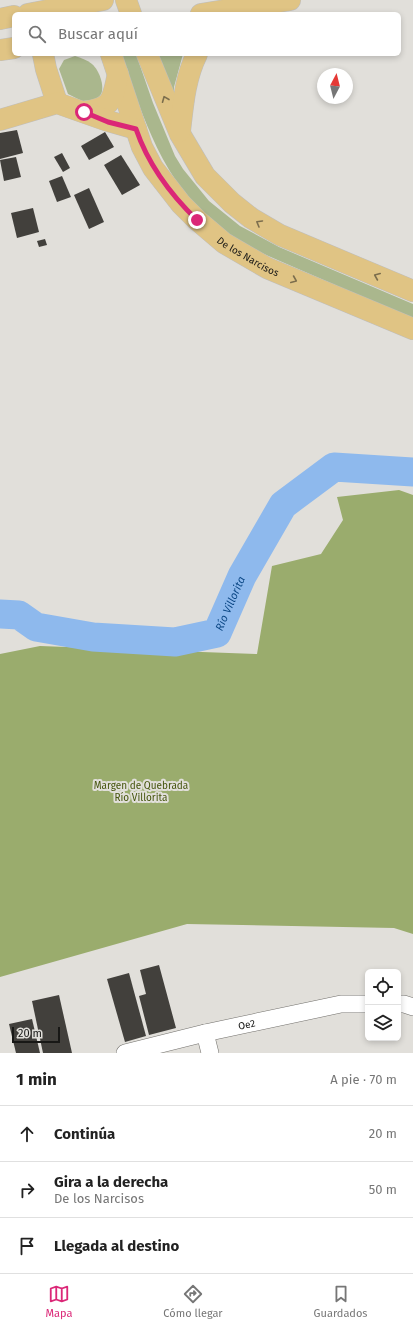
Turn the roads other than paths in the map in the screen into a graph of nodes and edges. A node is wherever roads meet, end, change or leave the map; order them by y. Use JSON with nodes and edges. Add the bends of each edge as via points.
{"nodes":[{"id":1,"x":126,"y":0,"type":"edge"},
{"id":2,"x":290,"y":0,"type":"edge"},
{"id":3,"x":97,"y":4,"type":"edge"},
{"id":4,"x":42,"y":12,"type":"edge"},
{"id":5,"x":130,"y":12,"type":"edge"},
{"id":6,"x":228,"y":12,"type":"edge"},
{"id":7,"x":12,"y":16,"type":"edge"},
{"id":8,"x":0,"y":19,"type":"edge"},
{"id":9,"x":12,"y":48,"type":"edge"},
{"id":10,"x":0,"y":50,"type":"edge"},
{"id":11,"x":43,"y":56,"type":"edge"},
{"id":12,"x":112,"y":56,"type":"edge"},
{"id":13,"x":148,"y":56,"type":"edge"},
{"id":14,"x":196,"y":56,"type":"edge"},
{"id":15,"x":118,"y":74,"type":"junction"},
{"id":16,"x":57,"y":102,"type":"junction"},
{"id":17,"x":84,"y":112,"type":"junction"},
{"id":18,"x":0,"y":120,"type":"edge"},
{"id":19,"x":136,"y":129,"type":"junction"},
{"id":20,"x":180,"y":134,"type":"junction"},
{"id":21,"x":413,"y":291,"type":"edge"},
{"id":22,"x":413,"y":329,"type":"edge"},
{"id":23,"x":365,"y":1004,"type":"edge"},
{"id":24,"x":401,"y":1004,"type":"edge"},
{"id":25,"x":413,"y":1007,"type":"edge"},
{"id":26,"x":205,"y":1033,"type":"junction"},
{"id":27,"x":125,"y":1053,"type":"edge"},
{"id":28,"x":210,"y":1053,"type":"edge"}],
"edges":[{"from":1,"to":5,"type":"main road"},
{"from":2,"to":6,"type":"main road"},
{"from":3,"to":4,"type":"main road"},
{"from":7,"to":8,"type":"main road"},
{"from":9,"to":10,"type":"main road"},
{"from":11,"to":16,"type":"main road"},
{"from":12,"to":15,"type":"main road","name":"De los Narcisos"},
{"from":20,"to":13,"type":"main road","one_way":true},
{"from":14,"to":20,"type":"main road","via":[[190,68],[184,94]]},
{"from":15,"to":17,"type":"main road","via":[[112,98],[105,106],[99,110]]},
{"from":15,"to":19,"type":"main road","name":"De los Narcisos"},
{"from":16,"to":17,"type":"main road"},
{"from":16,"to":18,"type":"main road"},
{"from":17,"to":19,"type":"main road","via":[[108,122]]},
{"from":19,"to":22,"type":"main road","name":"De los Narcisos","one_way":true,"via":[[142,147],[158,174],[180,204],[214,236],[267,268]]},
{"from":21,"to":20,"type":"main road","one_way":true,"via":[[280,235],[251,218],[205,176]]},
{"from":23,"to":26,"type":"street","name":"Oe2","via":[[341,1004]]},
{"from":24,"to":25,"type":"street"},
{"from":26,"to":27,"type":"street","name":"Oe2"},
{"from":26,"to":28,"type":"street"}]}
